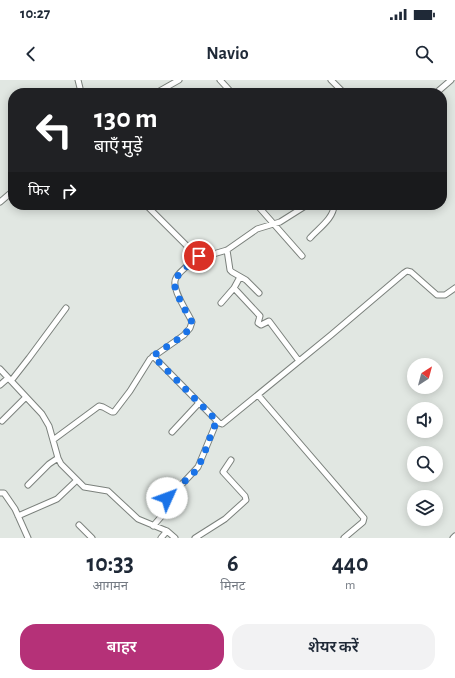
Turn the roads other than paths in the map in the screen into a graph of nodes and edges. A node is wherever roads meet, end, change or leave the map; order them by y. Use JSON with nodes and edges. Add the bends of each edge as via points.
{"nodes":[{"id":1,"x":179,"y":80,"type":"edge"},
{"id":2,"x":220,"y":80,"type":"edge"},
{"id":3,"x":331,"y":80,"type":"edge"},
{"id":4,"x":451,"y":80,"type":"edge"},
{"id":5,"x":165,"y":88,"type":"edge"},
{"id":6,"x":227,"y":88,"type":"edge"},
{"id":7,"x":339,"y":88,"type":"edge"},
{"id":8,"x":442,"y":88,"type":"edge"},
{"id":9,"x":8,"y":196,"type":"edge"},
{"id":10,"x":0,"y":202,"type":"edge"},
{"id":11,"x":152,"y":210,"type":"edge"},
{"id":12,"x":261,"y":210,"type":"edge"},
{"id":13,"x":299,"y":210,"type":"edge"},
{"id":14,"x":333,"y":210,"type":"edge"},
{"id":15,"x":274,"y":224,"type":"junction"},
{"id":16,"x":310,"y":238,"type":"dead end"},
{"id":17,"x":227,"y":250,"type":"junction"},
{"id":18,"x":199,"y":256,"type":"junction"},
{"id":19,"x":302,"y":256,"type":"dead end"},
{"id":20,"x":240,"y":277,"type":"junction"},
{"id":21,"x":234,"y":288,"type":"junction"},
{"id":22,"x":455,"y":288,"type":"edge"},
{"id":23,"x":259,"y":293,"type":"dead end"},
{"id":24,"x":221,"y":303,"type":"dead end"},
{"id":25,"x":66,"y":308,"type":"dead end"},
{"id":26,"x":153,"y":356,"type":"junction"},
{"id":27,"x":299,"y":360,"type":"junction"},
{"id":28,"x":0,"y":369,"type":"edge"},
{"id":29,"x":9,"y":380,"type":"junction"},
{"id":30,"x":0,"y":384,"type":"edge"},
{"id":31,"x":258,"y":395,"type":"junction"},
{"id":32,"x":26,"y":397,"type":"junction"},
{"id":33,"x":199,"y":403,"type":"junction"},
{"id":34,"x":2,"y":421,"type":"dead end"},
{"id":35,"x":217,"y":421,"type":"junction"},
{"id":36,"x":172,"y":432,"type":"dead end"},
{"id":37,"x":53,"y":440,"type":"junction"},
{"id":38,"x":58,"y":458,"type":"junction"},
{"id":39,"x":231,"y":460,"type":"dead end"},
{"id":40,"x":77,"y":480,"type":"junction"},
{"id":41,"x":28,"y":485,"type":"dead end"},
{"id":42,"x":0,"y":493,"type":"edge"},
{"id":43,"x":18,"y":516,"type":"junction"},
{"id":44,"x":79,"y":525,"type":"dead end"},
{"id":45,"x":153,"y":526,"type":"junction"},
{"id":46,"x":168,"y":531,"type":"junction"},
{"id":47,"x":28,"y":538,"type":"edge"},
{"id":48,"x":92,"y":538,"type":"edge"},
{"id":49,"x":161,"y":538,"type":"edge"},
{"id":50,"x":175,"y":538,"type":"edge"},
{"id":51,"x":195,"y":538,"type":"edge"},
{"id":52,"x":344,"y":538,"type":"edge"}],
"edges":[{"from":1,"to":5,"type":"street"},
{"from":2,"to":6,"type":"street"},
{"from":3,"to":7,"type":"street"},
{"from":4,"to":8,"type":"street"},
{"from":9,"to":10,"type":"street"},
{"from":11,"to":18,"type":"street"},
{"from":12,"to":15,"type":"street"},
{"from":13,"to":15,"type":"street"},
{"from":14,"to":16,"type":"street"},
{"from":15,"to":17,"type":"street","via":[[257,229]]},
{"from":15,"to":19,"type":"street"},
{"from":17,"to":18,"type":"street"},
{"from":17,"to":20,"type":"street","via":[[230,270]]},
{"from":18,"to":26,"type":"street","via":[[175,281],[192,325],[184,335]]},
{"from":20,"to":21,"type":"street"},
{"from":20,"to":23,"type":"street"},
{"from":21,"to":24,"type":"street"},
{"from":21,"to":27,"type":"street","via":[[260,316],[258,323],[261,325],[269,321]]},
{"from":22,"to":27,"type":"street","via":[[445,295],[437,295],[407,271]]},
{"from":25,"to":29,"type":"street","via":[[29,358]]},
{"from":26,"to":33,"type":"street"},
{"from":26,"to":37,"type":"street","via":[[114,412],[99,406]]},
{"from":27,"to":31,"type":"street"},
{"from":28,"to":29,"type":"street"},
{"from":29,"to":30,"type":"street"},
{"from":29,"to":32,"type":"street"},
{"from":31,"to":35,"type":"street","via":[[222,424]]},
{"from":31,"to":52,"type":"street","via":[[364,518],[363,522]]},
{"from":32,"to":34,"type":"street"},
{"from":32,"to":37,"type":"street","via":[[46,420]]},
{"from":33,"to":35,"type":"street"},
{"from":33,"to":36,"type":"street"},
{"from":35,"to":45,"type":"street","via":[[198,466],[169,494],[168,509]]},
{"from":37,"to":38,"type":"street"},
{"from":38,"to":40,"type":"street"},
{"from":38,"to":41,"type":"street"},
{"from":39,"to":51,"type":"street","via":[[223,472],[246,500],[225,519]]},
{"from":40,"to":43,"type":"street","via":[[57,499]]},
{"from":40,"to":45,"type":"street","via":[[84,487],[108,491],[138,519]]},
{"from":42,"to":43,"type":"street","via":[[6,497]]},
{"from":43,"to":47,"type":"street"},
{"from":44,"to":48,"type":"street"},
{"from":45,"to":46,"type":"street"},
{"from":46,"to":49,"type":"street"},
{"from":46,"to":50,"type":"street"}]}
